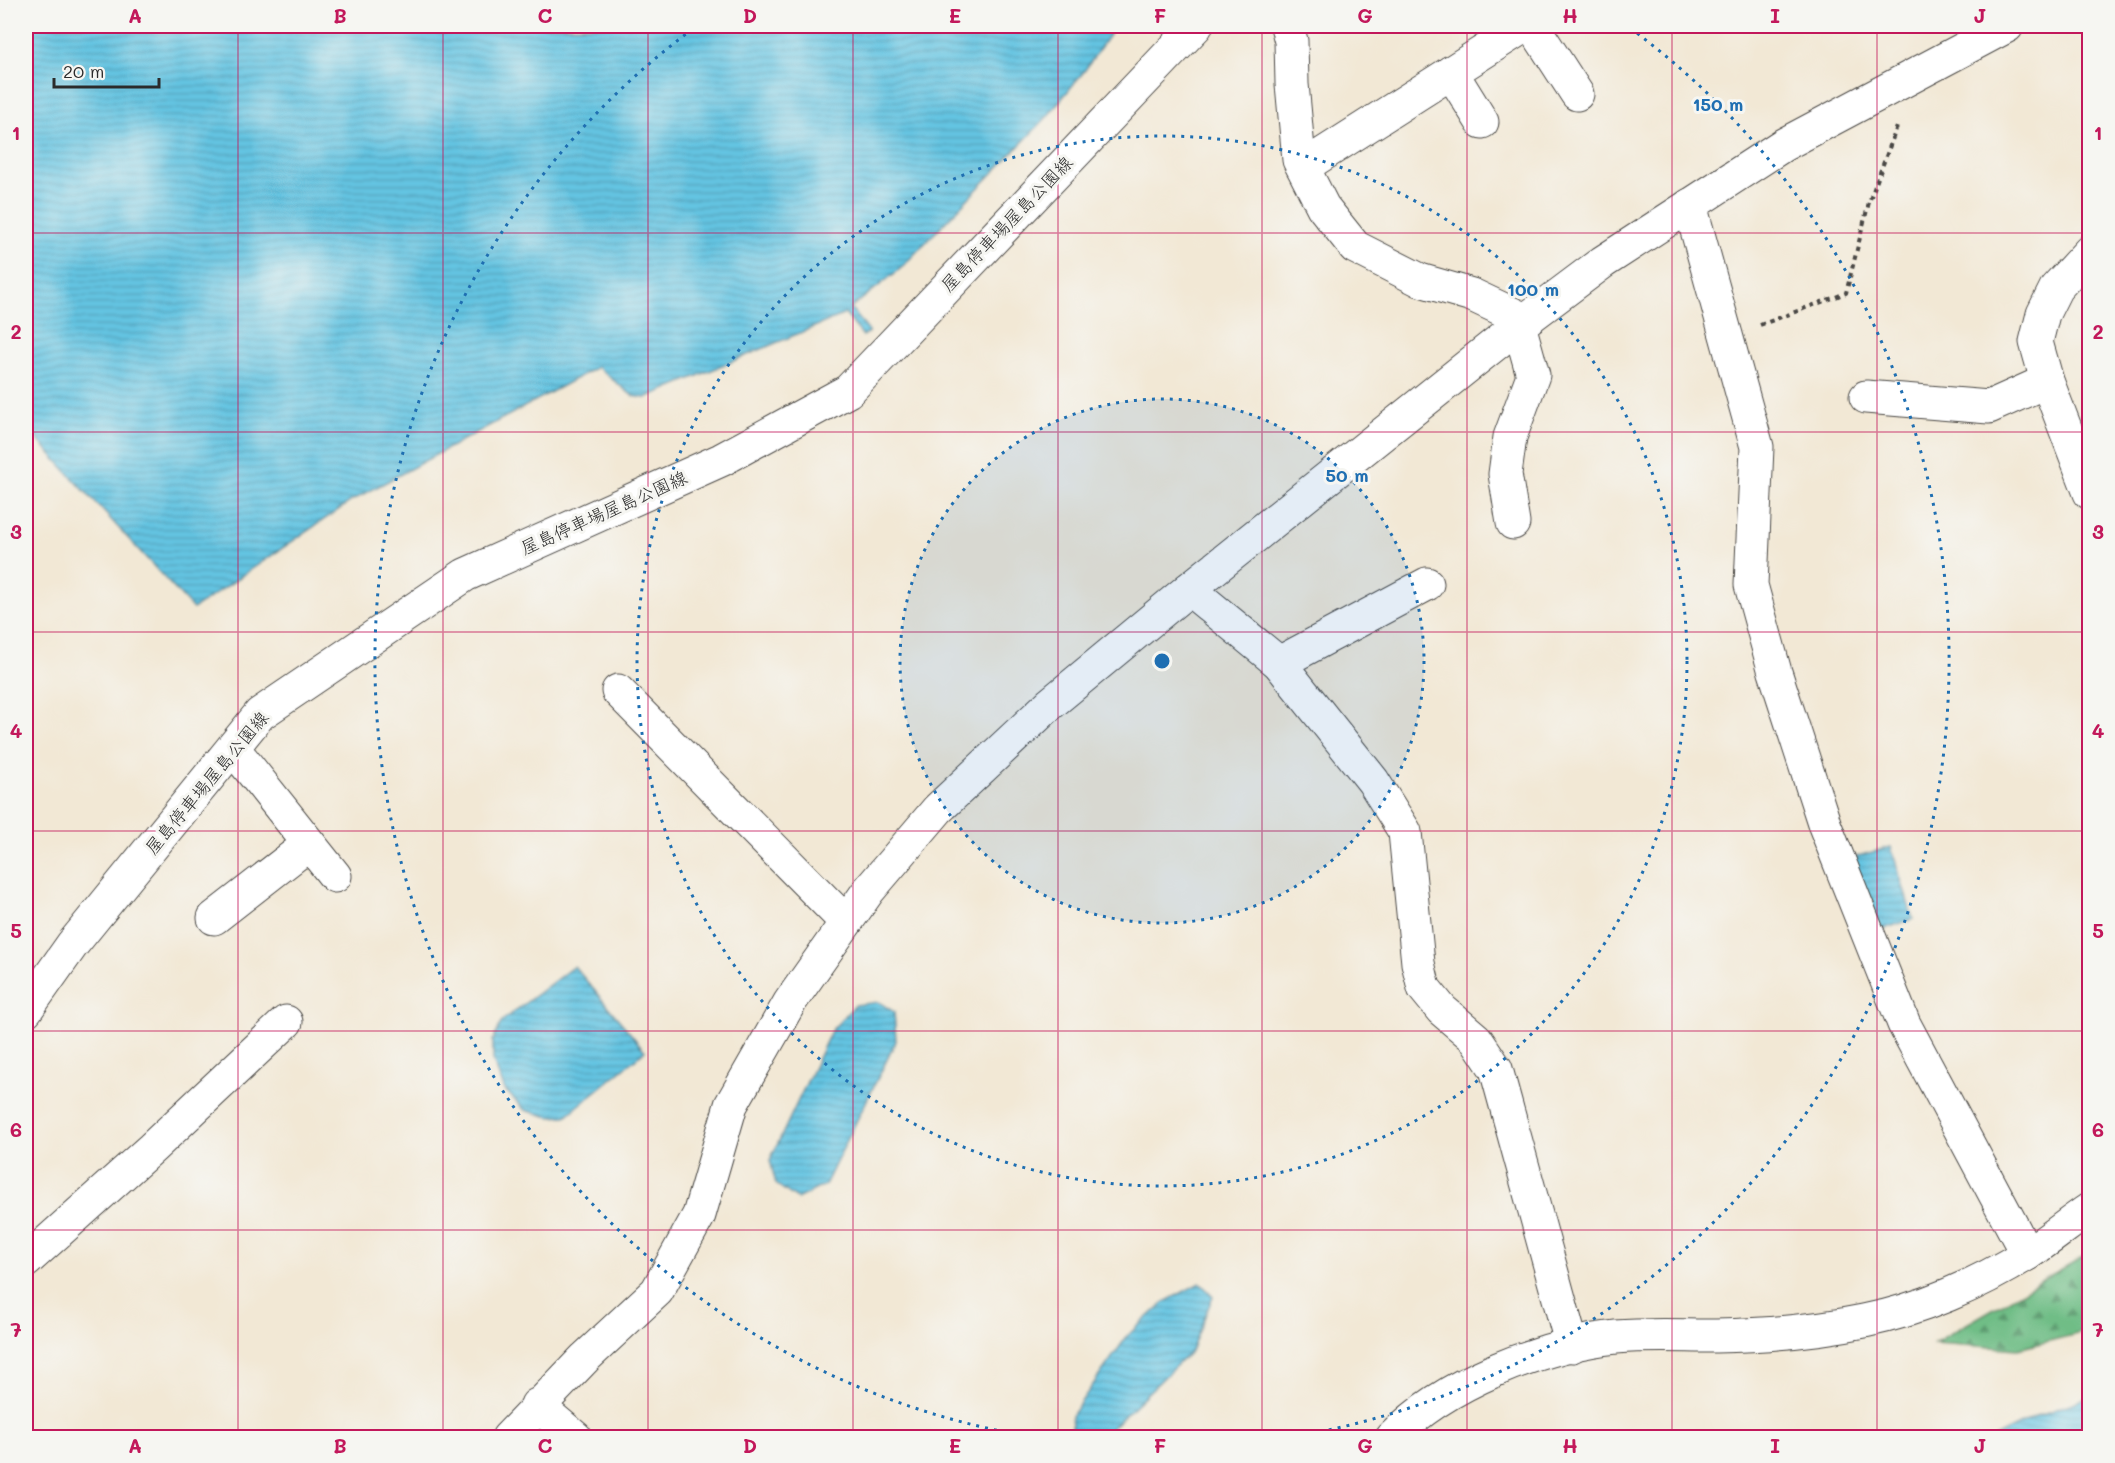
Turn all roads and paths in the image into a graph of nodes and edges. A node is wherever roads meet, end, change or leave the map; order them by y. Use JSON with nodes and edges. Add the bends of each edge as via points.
{"nodes":[{"id":1,"x":1196,"y":26,"type":"edge"},
{"id":2,"x":1287,"y":26,"type":"edge"},
{"id":3,"x":1524,"y":26,"type":"edge"},
{"id":4,"x":1533,"y":26,"type":"edge"},
{"id":5,"x":2007,"y":26,"type":"edge"},
{"id":6,"x":1451,"y":72,"type":"junction"},
{"id":7,"x":1917,"y":73,"type":"junction"},
{"id":8,"x":1577,"y":94,"type":"dead end"},
{"id":9,"x":1482,"y":122,"type":"dead end"},
{"id":10,"x":1303,"y":167,"type":"junction"},
{"id":11,"x":1690,"y":205,"type":"junction"},
{"id":12,"x":2090,"y":251,"type":"edge"},
{"id":13,"x":1522,"y":322,"type":"junction"},
{"id":14,"x":1727,"y":337,"type":"junction"},
{"id":15,"x":2047,"y":381,"type":"junction"},
{"id":16,"x":1866,"y":397,"type":"dead end"},
{"id":17,"x":2090,"y":493,"type":"edge"},
{"id":18,"x":1513,"y":523,"type":"dead end"},
{"id":19,"x":1426,"y":584,"type":"dead end"},
{"id":20,"x":1189,"y":589,"type":"junction"},
{"id":21,"x":1280,"y":663,"type":"junction"},
{"id":22,"x":618,"y":691,"type":"dead end"},
{"id":23,"x":233,"y":748,"type":"junction"},
{"id":24,"x":309,"y":844,"type":"junction"},
{"id":25,"x":335,"y":876,"type":"dead end"},
{"id":26,"x":214,"y":918,"type":"dead end"},
{"id":27,"x":846,"y":922,"type":"junction"},
{"id":28,"x":26,"y":1010,"type":"edge"},
{"id":29,"x":286,"y":1022,"type":"dead end"},
{"id":30,"x":2090,"y":1209,"type":"edge"},
{"id":31,"x":2027,"y":1254,"type":"junction"},
{"id":32,"x":26,"y":1261,"type":"edge"},
{"id":33,"x":1572,"y":1346,"type":"junction"},
{"id":34,"x":537,"y":1405,"type":"junction"},
{"id":35,"x":508,"y":1437,"type":"edge"},
{"id":36,"x":576,"y":1437,"type":"edge"},
{"id":37,"x":1392,"y":1437,"type":"edge"}],
"edges":[{"from":1,"to":23,"type":"street","name":"屋島停車場屋島公園線","via":[[848,391],[721,460],[465,575],[260,714]]},
{"from":2,"to":10,"type":"street","via":[[1299,160]]},
{"from":3,"to":6,"type":"street"},
{"from":4,"to":8,"type":"street"},
{"from":5,"to":7,"type":"street"},
{"from":6,"to":9,"type":"street"},
{"from":6,"to":10,"type":"street"},
{"from":7,"to":11,"type":"street","via":[[1783,145]]},
{"from":7,"to":14,"type":"path","via":[[1869,202],[1846,293]]},
{"from":10,"to":13,"type":"street","via":[[1323,207],[1355,247],[1420,280],[1472,296]]},
{"from":11,"to":13,"type":"street"},
{"from":11,"to":14,"type":"street"},
{"from":12,"to":15,"type":"street","via":[[2056,288],[2043,314],[2036,342]]},
{"from":13,"to":18,"type":"street","via":[[1533,375],[1510,437],[1505,474]]},
{"from":13,"to":20,"type":"street"},
{"from":14,"to":31,"type":"street","via":[[1757,447],[1751,585],[1775,672],[1822,815],[1904,1024]]},
{"from":15,"to":16,"type":"street","via":[[1989,407]]},
{"from":15,"to":17,"type":"street"},
{"from":19,"to":21,"type":"street"},
{"from":20,"to":21,"type":"street"},
{"from":20,"to":27,"type":"street","via":[[1050,704],[938,809]]},
{"from":21,"to":33,"type":"street","via":[[1373,781],[1405,832],[1424,988],[1442,1010],[1476,1039],[1496,1069]]},
{"from":22,"to":27,"type":"street"},
{"from":23,"to":24,"type":"street"},
{"from":23,"to":28,"type":"street","name":"屋島停車場屋島公園線","via":[[72,945]]},
{"from":24,"to":25,"type":"street"},
{"from":24,"to":26,"type":"street"},
{"from":27,"to":34,"type":"street","via":[[790,1002],[731,1106],[699,1215],[657,1291]]},
{"from":29,"to":32,"type":"street"},
{"from":30,"to":31,"type":"street"},
{"from":31,"to":33,"type":"street","via":[[1950,1295],[1868,1320],[1805,1331],[1616,1337]]},
{"from":33,"to":37,"type":"street","via":[[1499,1369],[1445,1395]]},
{"from":34,"to":35,"type":"street"},
{"from":34,"to":36,"type":"street"}]}
